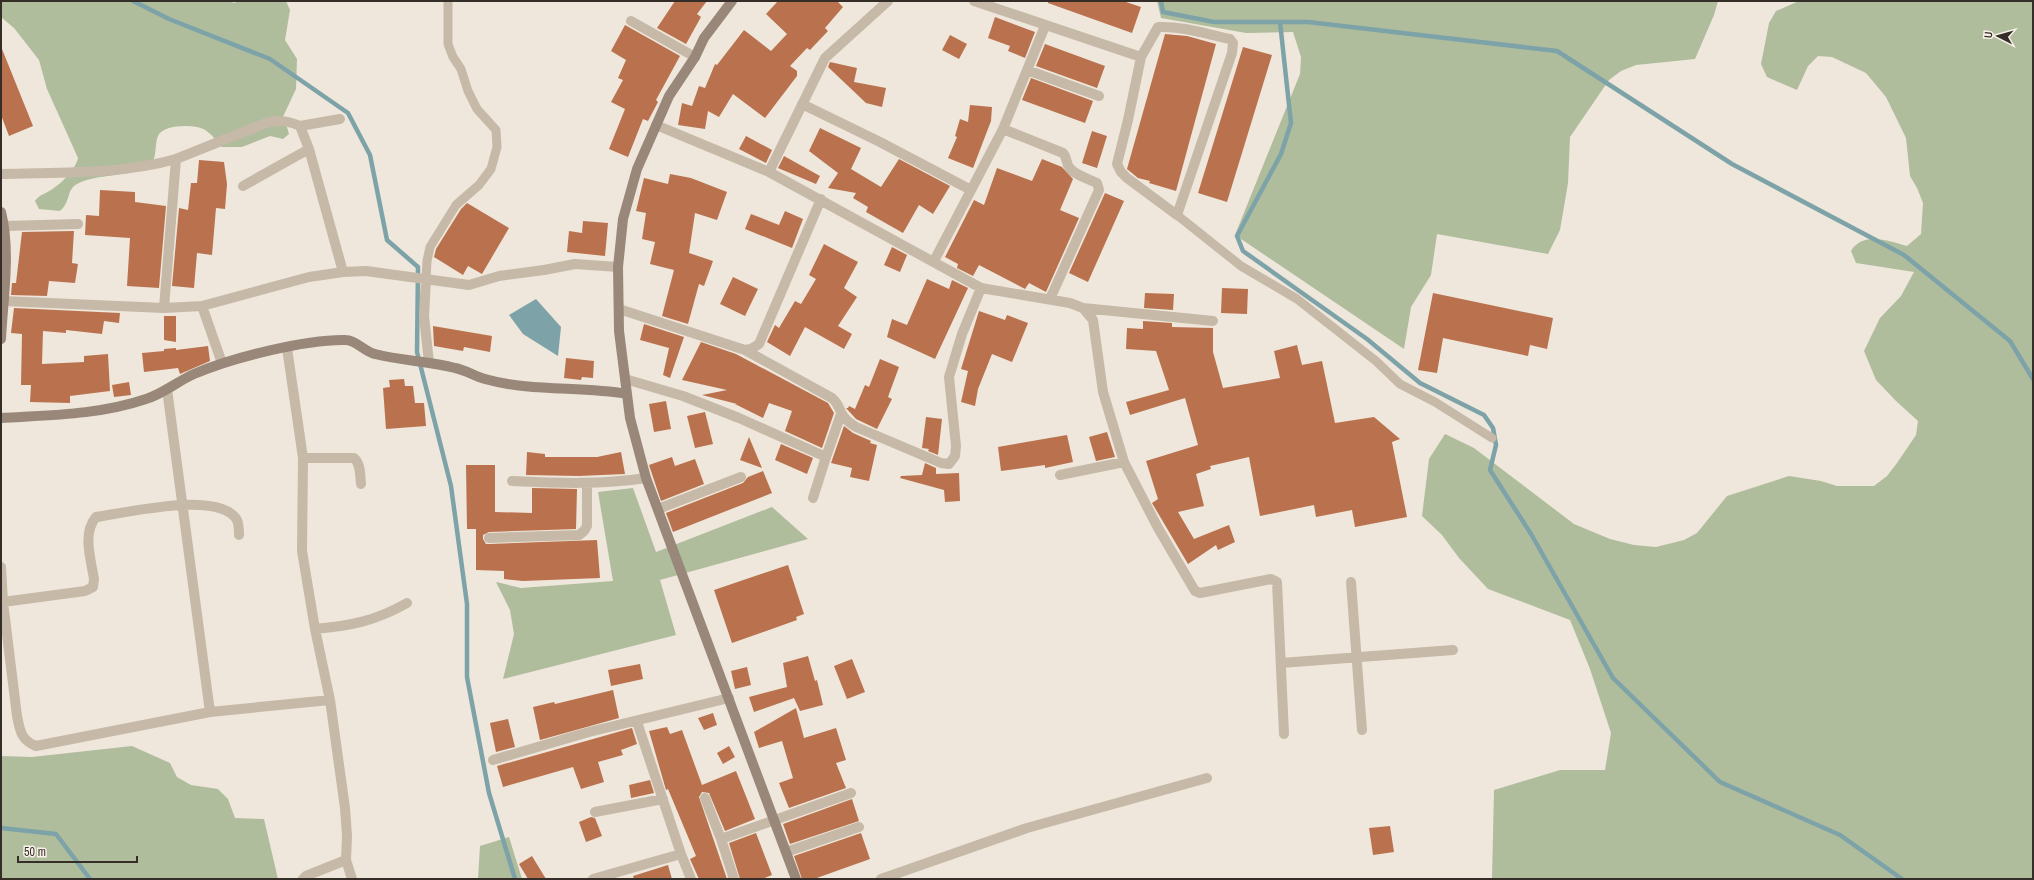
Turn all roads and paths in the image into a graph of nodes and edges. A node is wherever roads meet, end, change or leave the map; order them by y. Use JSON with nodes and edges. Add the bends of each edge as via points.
{"nodes":[{"id":1,"x":448,"y":1,"type":"edge"},
{"id":2,"x":732,"y":1,"type":"edge"},
{"id":3,"x":888,"y":1,"type":"edge"},
{"id":4,"x":974,"y":1,"type":"edge"},
{"id":5,"x":631,"y":20,"type":"dead end"},
{"id":6,"x":1045,"y":26,"type":"junction"},
{"id":7,"x":694,"y":57,"type":"junction"},
{"id":8,"x":1141,"y":58,"type":"junction"},
{"id":9,"x":1027,"y":70,"type":"junction"},
{"id":10,"x":1099,"y":96,"type":"dead end"},
{"id":11,"x":802,"y":104,"type":"junction"},
{"id":12,"x":340,"y":119,"type":"dead end"},
{"id":13,"x":656,"y":125,"type":"junction"},
{"id":14,"x":300,"y":126,"type":"junction"},
{"id":15,"x":1003,"y":129,"type":"junction"},
{"id":16,"x":309,"y":149,"type":"junction"},
{"id":17,"x":176,"y":159,"type":"junction"},
{"id":18,"x":769,"y":172,"type":"junction"},
{"id":19,"x":1,"y":174,"type":"edge"},
{"id":20,"x":243,"y":186,"type":"dead end"},
{"id":21,"x":971,"y":190,"type":"junction"},
{"id":22,"x":821,"y":199,"type":"junction"},
{"id":23,"x":1,"y":212,"type":"edge"},
{"id":24,"x":1177,"y":215,"type":"junction"},
{"id":25,"x":78,"y":224,"type":"dead end"},
{"id":26,"x":5,"y":226,"type":"junction"},
{"id":27,"x":934,"y":261,"type":"junction"},
{"id":28,"x":618,"y":267,"type":"junction"},
{"id":29,"x":342,"y":272,"type":"junction"},
{"id":30,"x":3,"y":276,"type":"edge"},
{"id":31,"x":425,"y":279,"type":"junction"},
{"id":32,"x":981,"y":288,"type":"junction"},
{"id":33,"x":1050,"y":300,"type":"junction"},
{"id":34,"x":3,"y":301,"type":"junction"},
{"id":35,"x":202,"y":306,"type":"junction"},
{"id":36,"x":164,"y":308,"type":"junction"},
{"id":37,"x":1083,"y":308,"type":"junction"},
{"id":38,"x":620,"y":309,"type":"junction"},
{"id":39,"x":1213,"y":321,"type":"dead end"},
{"id":40,"x":1,"y":339,"type":"edge"},
{"id":41,"x":286,"y":348,"type":"junction"},
{"id":42,"x":745,"y":350,"type":"junction"},
{"id":43,"x":222,"y":363,"type":"junction"},
{"id":44,"x":426,"y":363,"type":"junction"},
{"id":45,"x":625,"y":379,"type":"junction"},
{"id":46,"x":167,"y":389,"type":"junction"},
{"id":47,"x":627,"y":394,"type":"junction"},
{"id":48,"x":841,"y":414,"type":"junction"},
{"id":49,"x":1,"y":418,"type":"edge"},
{"id":50,"x":1492,"y":438,"type":"dead end"},
{"id":51,"x":826,"y":457,"type":"junction"},
{"id":52,"x":303,"y":458,"type":"junction"},
{"id":53,"x":1124,"y":462,"type":"junction"},
{"id":54,"x":1060,"y":475,"type":"dead end"},
{"id":55,"x":741,"y":477,"type":"dead end"},
{"id":56,"x":646,"y":478,"type":"junction"},
{"id":57,"x":512,"y":481,"type":"dead end"},
{"id":58,"x":361,"y":484,"type":"dead end"},
{"id":59,"x":587,"y":484,"type":"junction"},
{"id":60,"x":813,"y":498,"type":"dead end"},
{"id":61,"x":183,"y":504,"type":"junction"},
{"id":62,"x":658,"y":509,"type":"junction"},
{"id":63,"x":240,"y":535,"type":"dead end"},
{"id":64,"x":489,"y":538,"type":"dead end"},
{"id":65,"x":1,"y":568,"type":"edge"},
{"id":66,"x":1351,"y":582,"type":"dead end"},
{"id":67,"x":3,"y":602,"type":"junction"},
{"id":68,"x":407,"y":604,"type":"dead end"},
{"id":69,"x":315,"y":629,"type":"junction"},
{"id":70,"x":1453,"y":650,"type":"dead end"},
{"id":71,"x":1357,"y":657,"type":"junction"},
{"id":72,"x":1281,"y":663,"type":"junction"},
{"id":73,"x":729,"y":698,"type":"junction"},
{"id":74,"x":330,"y":700,"type":"junction"},
{"id":75,"x":210,"y":712,"type":"junction"},
{"id":76,"x":637,"y":722,"type":"junction"},
{"id":77,"x":1362,"y":730,"type":"dead end"},
{"id":78,"x":1284,"y":734,"type":"dead end"},
{"id":79,"x":494,"y":760,"type":"dead end"},
{"id":80,"x":1207,"y":778,"type":"dead end"},
{"id":81,"x":850,"y":793,"type":"dead end"},
{"id":82,"x":705,"y":798,"type":"dead end"},
{"id":83,"x":663,"y":799,"type":"junction"},
{"id":84,"x":595,"y":812,"type":"dead end"},
{"id":85,"x":773,"y":820,"type":"junction"},
{"id":86,"x":859,"y":827,"type":"dead end"},
{"id":87,"x":721,"y":840,"type":"junction"},
{"id":88,"x":786,"y":852,"type":"junction"},
{"id":89,"x":681,"y":854,"type":"junction"},
{"id":90,"x":346,"y":860,"type":"junction"},
{"id":91,"x":303,"y":879,"type":"edge"},
{"id":92,"x":352,"y":879,"type":"edge"},
{"id":93,"x":593,"y":879,"type":"edge"},
{"id":94,"x":691,"y":879,"type":"edge"},
{"id":95,"x":734,"y":879,"type":"edge"},
{"id":96,"x":796,"y":879,"type":"edge"},
{"id":97,"x":881,"y":879,"type":"edge"}],
"edges":[{"from":1,"to":31,"type":"lane","via":[[448,44],[477,109],[496,130],[497,147],[491,169],[456,205],[430,247]]},
{"from":2,"to":7,"type":"street","via":[[704,38]]},
{"from":3,"to":11,"type":"street","via":[[825,58]]},
{"from":4,"to":6,"type":"street"},
{"from":5,"to":7,"type":"street"},
{"from":6,"to":8,"type":"street"},
{"from":6,"to":9,"type":"street"},
{"from":7,"to":13,"type":"street","via":[[669,96]]},
{"from":8,"to":24,"type":"street","via":[[1117,164],[1127,178]]},
{"from":8,"to":24,"type":"street","via":[[1158,27],[1188,30],[1230,39],[1233,43],[1232,53]]},
{"from":9,"to":10,"type":"street"},
{"from":9,"to":15,"type":"street"},
{"from":11,"to":18,"type":"street"},
{"from":11,"to":21,"type":"street"},
{"from":12,"to":14,"type":"street"},
{"from":13,"to":18,"type":"street"},
{"from":13,"to":28,"type":"street","via":[[637,168],[623,219]]},
{"from":14,"to":16,"type":"street"},
{"from":14,"to":17,"type":"street","via":[[288,121],[271,121]]},
{"from":15,"to":21,"type":"street"},
{"from":15,"to":33,"type":"street","via":[[1063,153],[1068,167],[1098,186],[1099,190]]},
{"from":16,"to":20,"type":"street"},
{"from":16,"to":29,"type":"street"},
{"from":17,"to":19,"type":"street","via":[[127,169]]},
{"from":17,"to":36,"type":"street"},
{"from":18,"to":22,"type":"street"},
{"from":21,"to":27,"type":"street"},
{"from":22,"to":27,"type":"street"},
{"from":22,"to":42,"type":"street","via":[[759,344]]},
{"from":23,"to":26,"type":"street"},
{"from":24,"to":50,"type":"lane","via":[[1241,266],[1297,299],[1376,361],[1400,384],[1435,402]]},
{"from":25,"to":26,"type":"street"},
{"from":26,"to":30,"type":"street"},
{"from":27,"to":32,"type":"street"},
{"from":28,"to":31,"type":"street","via":[[575,264],[499,276],[469,285]]},
{"from":28,"to":38,"type":"street"},
{"from":29,"to":31,"type":"street","via":[[366,270]]},
{"from":29,"to":35,"type":"street","via":[[309,277]]},
{"from":30,"to":34,"type":"street"},
{"from":31,"to":44,"type":"street"},
{"from":32,"to":33,"type":"street"},
{"from":32,"to":48,"type":"street","via":[[948,377],[956,446],[951,463],[941,463],[856,427]]},
{"from":33,"to":37,"type":"street"},
{"from":34,"to":36,"type":"street"},
{"from":34,"to":40,"type":"street"},
{"from":35,"to":36,"type":"street"},
{"from":35,"to":43,"type":"street"},
{"from":37,"to":39,"type":"street"},
{"from":37,"to":53,"type":"street","via":[[1093,320],[1103,392]]},
{"from":38,"to":42,"type":"street"},
{"from":38,"to":45,"type":"street","via":[[619,331]]},
{"from":41,"to":43,"type":"street"},
{"from":41,"to":44,"type":"street","via":[[348,340],[373,354]]},
{"from":41,"to":52,"type":"street"},
{"from":42,"to":48,"type":"street","via":[[832,398],[839,404]]},
{"from":43,"to":46,"type":"street","via":[[178,381]]},
{"from":44,"to":47,"type":"street","via":[[456,368],[486,379],[517,385],[590,392],[605,390]]},
{"from":45,"to":47,"type":"street"},
{"from":45,"to":51,"type":"street","via":[[690,398]]},
{"from":46,"to":49,"type":"street","via":[[147,399],[101,410]]},
{"from":46,"to":61,"type":"street"},
{"from":47,"to":56,"type":"street","via":[[630,418]]},
{"from":48,"to":51,"type":"street"},
{"from":51,"to":60,"type":"street"},
{"from":52,"to":58,"type":"street","via":[[354,458],[360,468]]},
{"from":52,"to":69,"type":"street","via":[[302,551]]},
{"from":53,"to":54,"type":"street"},
{"from":53,"to":72,"type":"street","via":[[1158,528],[1195,591],[1200,593],[1271,579],[1277,582]]},
{"from":55,"to":62,"type":"street"},
{"from":56,"to":59,"type":"street"},
{"from":56,"to":62,"type":"street"},
{"from":57,"to":59,"type":"street"},
{"from":59,"to":64,"type":"street","via":[[587,526],[579,535]]},
{"from":61,"to":63,"type":"street","via":[[221,509],[232,514],[239,526]]},
{"from":61,"to":67,"type":"street","via":[[96,517],[88,532],[93,587],[85,591]]},
{"from":61,"to":75,"type":"street"},
{"from":62,"to":73,"type":"street"},
{"from":65,"to":67,"type":"street"},
{"from":66,"to":71,"type":"street"},
{"from":67,"to":75,"type":"street","via":[[17,716],[21,734],[28,743],[36,746]]},
{"from":68,"to":69,"type":"street","via":[[352,626]]},
{"from":69,"to":74,"type":"street"},
{"from":70,"to":71,"type":"street"},
{"from":71,"to":72,"type":"street"},
{"from":71,"to":77,"type":"street"},
{"from":72,"to":78,"type":"street"},
{"from":73,"to":76,"type":"street"},
{"from":73,"to":85,"type":"street"},
{"from":74,"to":75,"type":"street"},
{"from":74,"to":90,"type":"street","via":[[345,808]]},
{"from":76,"to":79,"type":"street","via":[[589,732]]},
{"from":76,"to":83,"type":"street"},
{"from":80,"to":97,"type":"street","via":[[1027,828]]},
{"from":81,"to":85,"type":"street"},
{"from":82,"to":87,"type":"street"},
{"from":83,"to":84,"type":"street"},
{"from":83,"to":89,"type":"street"},
{"from":85,"to":87,"type":"street"},
{"from":85,"to":88,"type":"street"},
{"from":86,"to":88,"type":"street"},
{"from":87,"to":95,"type":"street"},
{"from":88,"to":96,"type":"street"},
{"from":89,"to":93,"type":"street"},
{"from":89,"to":94,"type":"street"},
{"from":90,"to":91,"type":"street"},
{"from":90,"to":92,"type":"street"}]}
